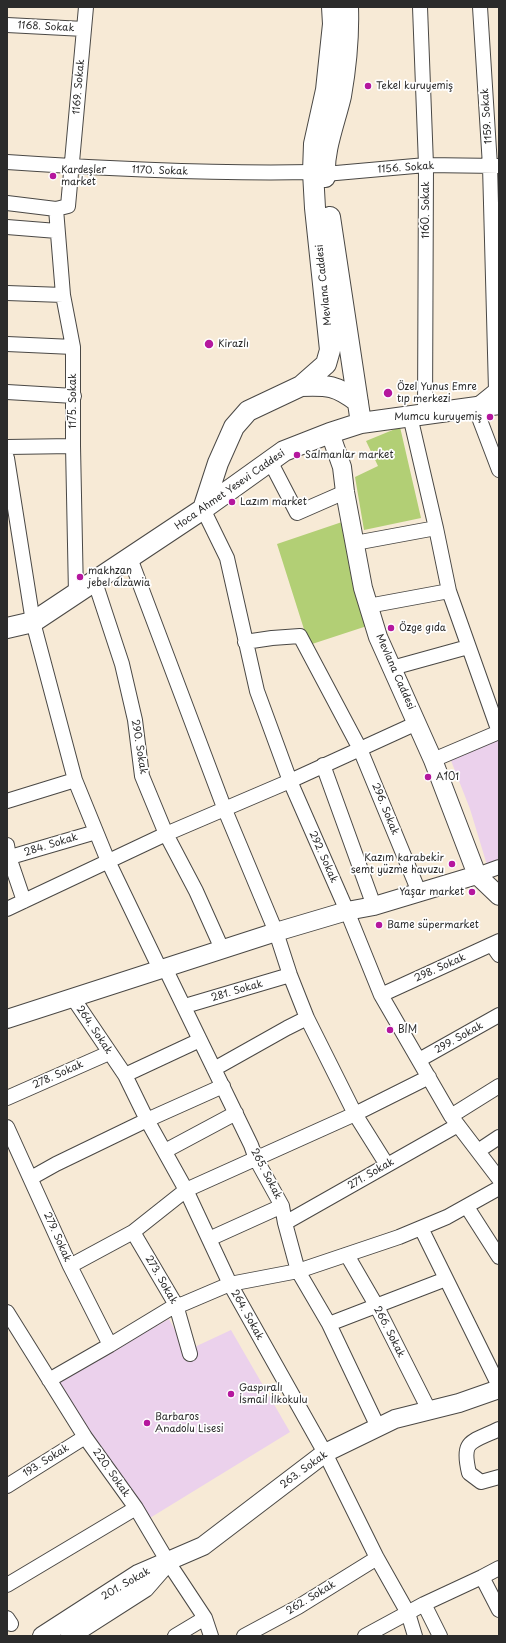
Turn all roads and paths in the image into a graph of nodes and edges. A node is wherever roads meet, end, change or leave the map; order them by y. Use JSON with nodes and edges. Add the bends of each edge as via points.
{"nodes":[{"id":1,"x":86,"y":7,"type":"edge"},
{"id":2,"x":332,"y":7,"type":"edge"},
{"id":3,"x":348,"y":7,"type":"edge"},
{"id":4,"x":420,"y":7,"type":"edge"},
{"id":5,"x":480,"y":7,"type":"edge"},
{"id":6,"x":7,"y":25,"type":"edge"},
{"id":7,"x":84,"y":29,"type":"junction"},
{"id":8,"x":7,"y":162,"type":"edge"},
{"id":9,"x":426,"y":165,"type":"junction"},
{"id":10,"x":72,"y":166,"type":"junction"},
{"id":11,"x":495,"y":166,"type":"edge"},
{"id":12,"x":319,"y":173,"type":"junction"},
{"id":13,"x":7,"y":203,"type":"edge"},
{"id":14,"x":56,"y":209,"type":"junction"},
{"id":15,"x":7,"y":227,"type":"edge"},
{"id":16,"x":57,"y":231,"type":"junction"},
{"id":17,"x":7,"y":293,"type":"edge"},
{"id":18,"x":63,"y":295,"type":"junction"},
{"id":19,"x":7,"y":344,"type":"edge"},
{"id":20,"x":73,"y":348,"type":"junction"},
{"id":21,"x":301,"y":386,"type":"junction"},
{"id":22,"x":7,"y":392,"type":"edge"},
{"id":23,"x":74,"y":396,"type":"junction"},
{"id":24,"x":358,"y":402,"type":"junction"},
{"id":25,"x":499,"y":404,"type":"edge"},
{"id":26,"x":475,"y":407,"type":"junction"},
{"id":27,"x":417,"y":415,"type":"junction"},
{"id":28,"x":361,"y":423,"type":"junction"},
{"id":29,"x":330,"y":433,"type":"junction"},
{"id":30,"x":73,"y":446,"type":"junction"},
{"id":31,"x":7,"y":447,"type":"edge"},
{"id":32,"x":223,"y":452,"type":"junction"},
{"id":33,"x":7,"y":458,"type":"edge"},
{"id":34,"x":270,"y":461,"type":"junction"},
{"id":35,"x":499,"y":470,"type":"edge"},
{"id":36,"x":246,"y":478,"type":"junction"},
{"id":37,"x":345,"y":492,"type":"junction"},
{"id":38,"x":203,"y":509,"type":"junction"},
{"id":39,"x":436,"y":528,"type":"junction"},
{"id":40,"x":355,"y":543,"type":"junction"},
{"id":41,"x":130,"y":558,"type":"junction"},
{"id":42,"x":95,"y":582,"type":"junction"},
{"id":43,"x":449,"y":591,"type":"junction"},
{"id":44,"x":76,"y":594,"type":"junction"},
{"id":45,"x":368,"y":606,"type":"junction"},
{"id":46,"x":33,"y":622,"type":"junction"},
{"id":47,"x":7,"y":628,"type":"edge"},
{"id":48,"x":245,"y":642,"type":"junction"},
{"id":49,"x":468,"y":647,"type":"junction"},
{"id":50,"x":392,"y":668,"type":"junction"},
{"id":51,"x":417,"y":723,"type":"junction"},
{"id":52,"x":499,"y":732,"type":"edge"},
{"id":53,"x":360,"y":749,"type":"junction"},
{"id":54,"x":433,"y":760,"type":"junction"},
{"id":55,"x":322,"y":765,"type":"junction"},
{"id":56,"x":75,"y":780,"type":"junction"},
{"id":57,"x":290,"y":781,"type":"junction"},
{"id":58,"x":7,"y":801,"type":"edge"},
{"id":59,"x":225,"y":810,"type":"junction"},
{"id":60,"x":96,"y":832,"type":"junction"},
{"id":61,"x":166,"y":834,"type":"junction"},
{"id":62,"x":8,"y":854,"type":"edge"},
{"id":63,"x":108,"y":861,"type":"junction"},
{"id":64,"x":499,"y":867,"type":"edge"},
{"id":65,"x":477,"y":874,"type":"junction"},
{"id":66,"x":419,"y":892,"type":"junction"},
{"id":67,"x":499,"y":896,"type":"edge"},
{"id":68,"x":24,"y":900,"type":"junction"},
{"id":69,"x":374,"y":906,"type":"junction"},
{"id":70,"x":7,"y":909,"type":"edge"},
{"id":71,"x":347,"y":911,"type":"junction"},
{"id":72,"x":276,"y":932,"type":"junction"},
{"id":73,"x":497,"y":947,"type":"edge"},
{"id":74,"x":222,"y":949,"type":"junction"},
{"id":75,"x":163,"y":968,"type":"junction"},
{"id":76,"x":290,"y":975,"type":"junction"},
{"id":77,"x":381,"y":995,"type":"junction"},
{"id":78,"x":73,"y":998,"type":"junction"},
{"id":79,"x":185,"y":1006,"type":"junction"},
{"id":80,"x":499,"y":1016,"type":"edge"},
{"id":81,"x":307,"y":1018,"type":"junction"},
{"id":82,"x":7,"y":1019,"type":"edge"},
{"id":83,"x":200,"y":1040,"type":"junction"},
{"id":84,"x":109,"y":1053,"type":"junction"},
{"id":85,"x":418,"y":1060,"type":"junction"},
{"id":86,"x":214,"y":1070,"type":"junction"},
{"id":87,"x":124,"y":1075,"type":"junction"},
{"id":88,"x":429,"y":1077,"type":"junction"},
{"id":89,"x":222,"y":1086,"type":"junction"},
{"id":90,"x":499,"y":1086,"type":"edge"},
{"id":91,"x":7,"y":1098,"type":"edge"},
{"id":92,"x":236,"y":1113,"type":"junction"},
{"id":93,"x":355,"y":1114,"type":"junction"},
{"id":94,"x":147,"y":1120,"type":"junction"},
{"id":95,"x":454,"y":1121,"type":"junction"},
{"id":96,"x":7,"y":1127,"type":"edge"},
{"id":97,"x":499,"y":1137,"type":"edge"},
{"id":98,"x":164,"y":1151,"type":"junction"},
{"id":99,"x":478,"y":1151,"type":"junction"},
{"id":100,"x":256,"y":1159,"type":"junction"},
{"id":101,"x":387,"y":1165,"type":"junction"},
{"id":102,"x":31,"y":1178,"type":"junction"},
{"id":103,"x":499,"y":1179,"type":"edge"},
{"id":104,"x":499,"y":1188,"type":"edge"},
{"id":105,"x":186,"y":1190,"type":"junction"},
{"id":106,"x":282,"y":1206,"type":"junction"},
{"id":107,"x":467,"y":1207,"type":"junction"},
{"id":108,"x":285,"y":1223,"type":"junction"},
{"id":109,"x":421,"y":1228,"type":"junction"},
{"id":110,"x":133,"y":1232,"type":"junction"},
{"id":111,"x":209,"y":1239,"type":"junction"},
{"id":112,"x":347,"y":1255,"type":"junction"},
{"id":113,"x":499,"y":1257,"type":"edge"},
{"id":114,"x":70,"y":1266,"type":"junction"},
{"id":115,"x":298,"y":1271,"type":"junction"},
{"id":116,"x":446,"y":1279,"type":"junction"},
{"id":117,"x":230,"y":1284,"type":"junction"},
{"id":118,"x":176,"y":1305,"type":"junction"},
{"id":119,"x":376,"y":1305,"type":"junction"},
{"id":120,"x":7,"y":1312,"type":"edge"},
{"id":121,"x":329,"y":1324,"type":"junction"},
{"id":122,"x":110,"y":1345,"type":"junction"},
{"id":123,"x":190,"y":1354,"type":"dead end"},
{"id":124,"x":49,"y":1380,"type":"junction"},
{"id":125,"x":499,"y":1387,"type":"edge"},
{"id":126,"x":429,"y":1410,"type":"junction"},
{"id":127,"x":378,"y":1428,"type":"junction"},
{"id":128,"x":499,"y":1429,"type":"edge"},
{"id":129,"x":85,"y":1437,"type":"junction"},
{"id":130,"x":325,"y":1453,"type":"junction"},
{"id":131,"x":499,"y":1477,"type":"edge"},
{"id":132,"x":7,"y":1486,"type":"edge"},
{"id":133,"x":136,"y":1508,"type":"junction"},
{"id":134,"x":377,"y":1558,"type":"junction"},
{"id":135,"x":168,"y":1562,"type":"junction"},
{"id":136,"x":499,"y":1568,"type":"edge"},
{"id":137,"x":482,"y":1577,"type":"junction"},
{"id":138,"x":7,"y":1585,"type":"edge"},
{"id":139,"x":424,"y":1604,"type":"junction"},
{"id":140,"x":499,"y":1610,"type":"edge"},
{"id":141,"x":408,"y":1613,"type":"junction"},
{"id":142,"x":205,"y":1618,"type":"junction"},
{"id":143,"x":42,"y":1636,"type":"edge"},
{"id":144,"x":70,"y":1636,"type":"edge"},
{"id":145,"x":175,"y":1636,"type":"edge"},
{"id":146,"x":211,"y":1636,"type":"edge"},
{"id":147,"x":244,"y":1636,"type":"edge"},
{"id":148,"x":365,"y":1636,"type":"edge"},
{"id":149,"x":415,"y":1636,"type":"edge"},
{"id":150,"x":440,"y":1636,"type":"edge"}],
"edges":[{"from":1,"to":7,"type":"street","name":"1169. Sokak"},
{"from":2,"to":12,"type":"main road","name":"Mevlana Caddesi","via":[[333,24],[326,90],[314,144]]},
{"from":3,"to":12,"type":"main road","name":"Mevlana Caddesi","via":[[349,27],[341,95],[326,157]]},
{"from":4,"to":9,"type":"street","name":"1160. Sokak"},
{"from":5,"to":11,"type":"street","name":"1159. Sokak"},
{"from":6,"to":7,"type":"street","name":"1168. Sokak"},
{"from":7,"to":10,"type":"street","name":"1169. Sokak"},
{"from":8,"to":10,"type":"street","name":"1170. Sokak"},
{"from":9,"to":11,"type":"street","name":"1156. Sokak"},
{"from":9,"to":12,"type":"street","name":"1156. Sokak"},
{"from":9,"to":27,"type":"street","name":"1160. Sokak"},
{"from":10,"to":12,"type":"street","name":"1170. Sokak","via":[[233,173]]},
{"from":10,"to":14,"type":"street","name":"1169. Sokak","via":[[68,206]]},
{"from":11,"to":26,"type":"street","name":"1159. Sokak","via":[[496,390]]},
{"from":12,"to":21,"type":"main road","name":"Mevlana Caddesi","via":[[315,208],[330,350],[326,364]]},
{"from":12,"to":24,"type":"main road","name":"Mevlana Caddesi","via":[[327,199]]},
{"from":13,"to":14,"type":"street"},
{"from":14,"to":16,"type":"street","name":"1175. Sokak"},
{"from":15,"to":16,"type":"street"},
{"from":16,"to":18,"type":"street","name":"1175. Sokak"},
{"from":17,"to":18,"type":"street"},
{"from":18,"to":20,"type":"street","name":"1175. Sokak"},
{"from":19,"to":20,"type":"street"},
{"from":20,"to":23,"type":"street","name":"1175. Sokak"},
{"from":21,"to":24,"type":"main road","via":[[325,385],[345,392]]},
{"from":21,"to":32,"type":"main road","name":"Mevlana Caddesi","via":[[248,411],[234,428]]},
{"from":22,"to":23,"type":"street"},
{"from":23,"to":30,"type":"street","name":"1175. Sokak"},
{"from":24,"to":28,"type":"main road","name":"Mevlana Caddesi"},
{"from":25,"to":26,"type":"main road","name":"Hoca Ahmet Yesevi Caddesi"},
{"from":26,"to":27,"type":"main road","name":"Hoca Ahmet Yesevi Caddesi"},
{"from":26,"to":35,"type":"street"},
{"from":27,"to":28,"type":"main road","name":"Hoca Ahmet Yesevi Caddesi"},
{"from":27,"to":39,"type":"street","name":"1160. Sokak"},
{"from":28,"to":29,"type":"main road","name":"Hoca Ahmet Yesevi Caddesi"},
{"from":29,"to":34,"type":"main road","name":"Hoca Ahmet Yesevi Caddesi","via":[[284,451]]},
{"from":29,"to":37,"type":"street","name":"Mevlana Caddesi","via":[[342,467]]},
{"from":30,"to":31,"type":"street"},
{"from":30,"to":44,"type":"street","name":"1175. Sokak"},
{"from":32,"to":36,"type":"main road","via":[[226,466],[237,477]]},
{"from":32,"to":38,"type":"main road","name":"Mevlana Caddesi"},
{"from":33,"to":46,"type":"street","name":"265. Sokak"},
{"from":34,"to":36,"type":"main road","name":"Hoca Ahmet Yesevi Caddesi"},
{"from":34,"to":37,"type":"street","via":[[297,513]]},
{"from":36,"to":38,"type":"main road","name":"Hoca Ahmet Yesevi Caddesi"},
{"from":37,"to":40,"type":"street","name":"Mevlana Caddesi"},
{"from":38,"to":41,"type":"main road","name":"Hoca Ahmet Yesevi Caddesi"},
{"from":38,"to":48,"type":"street","name":"292. Sokak","via":[[227,558]]},
{"from":39,"to":40,"type":"street"},
{"from":39,"to":43,"type":"street","name":"1160. Sokak"},
{"from":40,"to":45,"type":"street","name":"Mevlana Caddesi"},
{"from":41,"to":42,"type":"main road","name":"Hoca Ahmet Yesevi Caddesi"},
{"from":41,"to":59,"type":"street"},
{"from":42,"to":44,"type":"main road","name":"Hoca Ahmet Yesevi Caddesi"},
{"from":42,"to":61,"type":"street","name":"290. Sokak","via":[[122,664],[135,720],[142,776]]},
{"from":43,"to":45,"type":"street"},
{"from":43,"to":49,"type":"street","name":"1160. Sokak"},
{"from":44,"to":46,"type":"main road","name":"Hoca Ahmet Yesevi Caddesi"},
{"from":45,"to":50,"type":"street","name":"Mevlana Caddesi"},
{"from":46,"to":47,"type":"main road","name":"Hoca Ahmet Yesevi Caddesi"},
{"from":46,"to":56,"type":"street","name":"265. Sokak"},
{"from":48,"to":53,"type":"street","name":"296. Sokak","via":[[300,636]]},
{"from":48,"to":57,"type":"street","name":"292. Sokak","via":[[257,691]]},
{"from":49,"to":50,"type":"street"},
{"from":49,"to":52,"type":"street","name":"1160. Sokak"},
{"from":50,"to":51,"type":"street","name":"Mevlana Caddesi"},
{"from":51,"to":53,"type":"street"},
{"from":51,"to":54,"type":"street","name":"Mevlana Caddesi"},
{"from":52,"to":54,"type":"street"},
{"from":53,"to":55,"type":"street"},
{"from":53,"to":66,"type":"street","name":"296. Sokak"},
{"from":54,"to":65,"type":"street","name":"Mevlana Caddesi"},
{"from":55,"to":57,"type":"street"},
{"from":55,"to":69,"type":"street"},
{"from":56,"to":58,"type":"street"},
{"from":56,"to":60,"type":"street","name":"265. Sokak"},
{"from":57,"to":59,"type":"street"},
{"from":57,"to":71,"type":"street","name":"292. Sokak"},
{"from":59,"to":61,"type":"street"},
{"from":59,"to":72,"type":"street"},
{"from":60,"to":62,"type":"street","name":"284. Sokak"},
{"from":60,"to":63,"type":"street","name":"265. Sokak"},
{"from":61,"to":63,"type":"street"},
{"from":61,"to":74,"type":"street","name":"290. Sokak","via":[[196,891]]},
{"from":62,"to":68,"type":"street"},
{"from":63,"to":68,"type":"street"},
{"from":63,"to":75,"type":"street","name":"265. Sokak"},
{"from":64,"to":65,"type":"street"},
{"from":65,"to":66,"type":"street"},
{"from":65,"to":67,"type":"street","name":"Mevlana Caddesi"},
{"from":66,"to":69,"type":"street"},
{"from":68,"to":70,"type":"street"},
{"from":69,"to":71,"type":"street"},
{"from":71,"to":72,"type":"street"},
{"from":71,"to":77,"type":"street","name":"292. Sokak"},
{"from":72,"to":74,"type":"street"},
{"from":72,"to":76,"type":"street"},
{"from":73,"to":77,"type":"street","name":"298. Sokak"},
{"from":74,"to":75,"type":"street"},
{"from":75,"to":78,"type":"street"},
{"from":75,"to":79,"type":"street","name":"265. Sokak"},
{"from":76,"to":79,"type":"street","name":"281. Sokak"},
{"from":76,"to":81,"type":"street"},
{"from":77,"to":85,"type":"street","name":"292. Sokak"},
{"from":78,"to":82,"type":"street"},
{"from":78,"to":84,"type":"street","name":"264. Sokak"},
{"from":79,"to":83,"type":"street","name":"265. Sokak"},
{"from":80,"to":85,"type":"street","name":"299. Sokak"},
{"from":81,"to":86,"type":"street"},
{"from":81,"to":93,"type":"street"},
{"from":83,"to":86,"type":"street","name":"265. Sokak"},
{"from":83,"to":87,"type":"street"},
{"from":84,"to":87,"type":"street","name":"264. Sokak"},
{"from":84,"to":91,"type":"street","name":"278. Sokak"},
{"from":85,"to":88,"type":"street","name":"292. Sokak"},
{"from":86,"to":89,"type":"street","name":"265. Sokak"},
{"from":87,"to":94,"type":"street","name":"264. Sokak"},
{"from":88,"to":93,"type":"street"},
{"from":88,"to":95,"type":"street","name":"292. Sokak"},
{"from":89,"to":92,"type":"street","name":"265. Sokak"},
{"from":89,"to":94,"type":"street"},
{"from":90,"to":95,"type":"street","name":"271. Sokak"},
{"from":92,"to":98,"type":"street"},
{"from":92,"to":100,"type":"street","name":"265. Sokak"},
{"from":93,"to":100,"type":"street"},
{"from":93,"to":101,"type":"street"},
{"from":94,"to":98,"type":"street","name":"264. Sokak"},
{"from":94,"to":102,"type":"street"},
{"from":95,"to":99,"type":"street","name":"292. Sokak"},
{"from":95,"to":101,"type":"street","name":"271. Sokak"},
{"from":96,"to":102,"type":"street","name":"279. Sokak"},
{"from":97,"to":99,"type":"street"},
{"from":98,"to":105,"type":"street","name":"264. Sokak"},
{"from":99,"to":103,"type":"street","name":"292. Sokak"},
{"from":100,"to":105,"type":"street"},
{"from":100,"to":106,"type":"street","name":"265. Sokak"},
{"from":101,"to":108,"type":"street","name":"271. Sokak"},
{"from":102,"to":114,"type":"street","name":"279. Sokak"},
{"from":104,"to":107,"type":"street"},
{"from":105,"to":110,"type":"street"},
{"from":105,"to":111,"type":"street","name":"264. Sokak"},
{"from":106,"to":108,"type":"street","name":"265. Sokak"},
{"from":106,"to":111,"type":"street"},
{"from":107,"to":109,"type":"street"},
{"from":107,"to":113,"type":"street"},
{"from":108,"to":115,"type":"street","name":"265. Sokak"},
{"from":109,"to":112,"type":"street"},
{"from":109,"to":116,"type":"street"},
{"from":110,"to":114,"type":"street"},
{"from":110,"to":118,"type":"street","name":"273. Sokak"},
{"from":111,"to":117,"type":"street","name":"264. Sokak"},
{"from":112,"to":115,"type":"street"},
{"from":112,"to":119,"type":"street","name":"266. Sokak"},
{"from":114,"to":122,"type":"street","name":"279. Sokak"},
{"from":115,"to":117,"type":"street"},
{"from":115,"to":121,"type":"street","name":"265. Sokak"},
{"from":116,"to":119,"type":"street"},
{"from":116,"to":125,"type":"street"},
{"from":117,"to":118,"type":"street"},
{"from":117,"to":130,"type":"street","name":"264. Sokak"},
{"from":118,"to":122,"type":"street"},
{"from":118,"to":123,"type":"street","name":"273. Sokak"},
{"from":119,"to":121,"type":"street"},
{"from":119,"to":126,"type":"street","name":"266. Sokak"},
{"from":120,"to":124,"type":"street","name":"220. Sokak"},
{"from":121,"to":127,"type":"street","name":"265. Sokak"},
{"from":122,"to":124,"type":"street"},
{"from":124,"to":129,"type":"street","name":"220. Sokak"},
{"from":125,"to":126,"type":"street","name":"263. Sokak","via":[[459,1403]]},
{"from":126,"to":127,"type":"street","name":"263. Sokak","via":[[395,1419]]},
{"from":127,"to":130,"type":"street","name":"263. Sokak"},
{"from":128,"to":131,"type":"street","via":[[470,1444],[465,1450],[469,1473],[482,1482]]},
{"from":129,"to":132,"type":"street","name":"193. Sokak"},
{"from":129,"to":133,"type":"street","name":"220. Sokak"},
{"from":130,"to":134,"type":"street","name":"264. Sokak"},
{"from":130,"to":135,"type":"street","name":"263. Sokak","via":[[203,1546]]},
{"from":133,"to":135,"type":"street","name":"220. Sokak"},
{"from":133,"to":138,"type":"street"},
{"from":134,"to":141,"type":"street","name":"264. Sokak"},
{"from":134,"to":147,"type":"street","name":"262. Sokak","via":[[298,1607]]},
{"from":135,"to":142,"type":"street","name":"220. Sokak"},
{"from":135,"to":143,"type":"street","name":"201. Sokak","via":[[138,1574]]},
{"from":135,"to":144,"type":"street","name":"201. Sokak","via":[[145,1588]]},
{"from":136,"to":137,"type":"street"},
{"from":137,"to":139,"type":"street"},
{"from":137,"to":140,"type":"street"},
{"from":139,"to":141,"type":"street"},
{"from":139,"to":150,"type":"street"},
{"from":141,"to":148,"type":"street"},
{"from":141,"to":149,"type":"street","name":"264. Sokak"},
{"from":142,"to":145,"type":"street"},
{"from":142,"to":146,"type":"street","name":"220. Sokak"}]}
